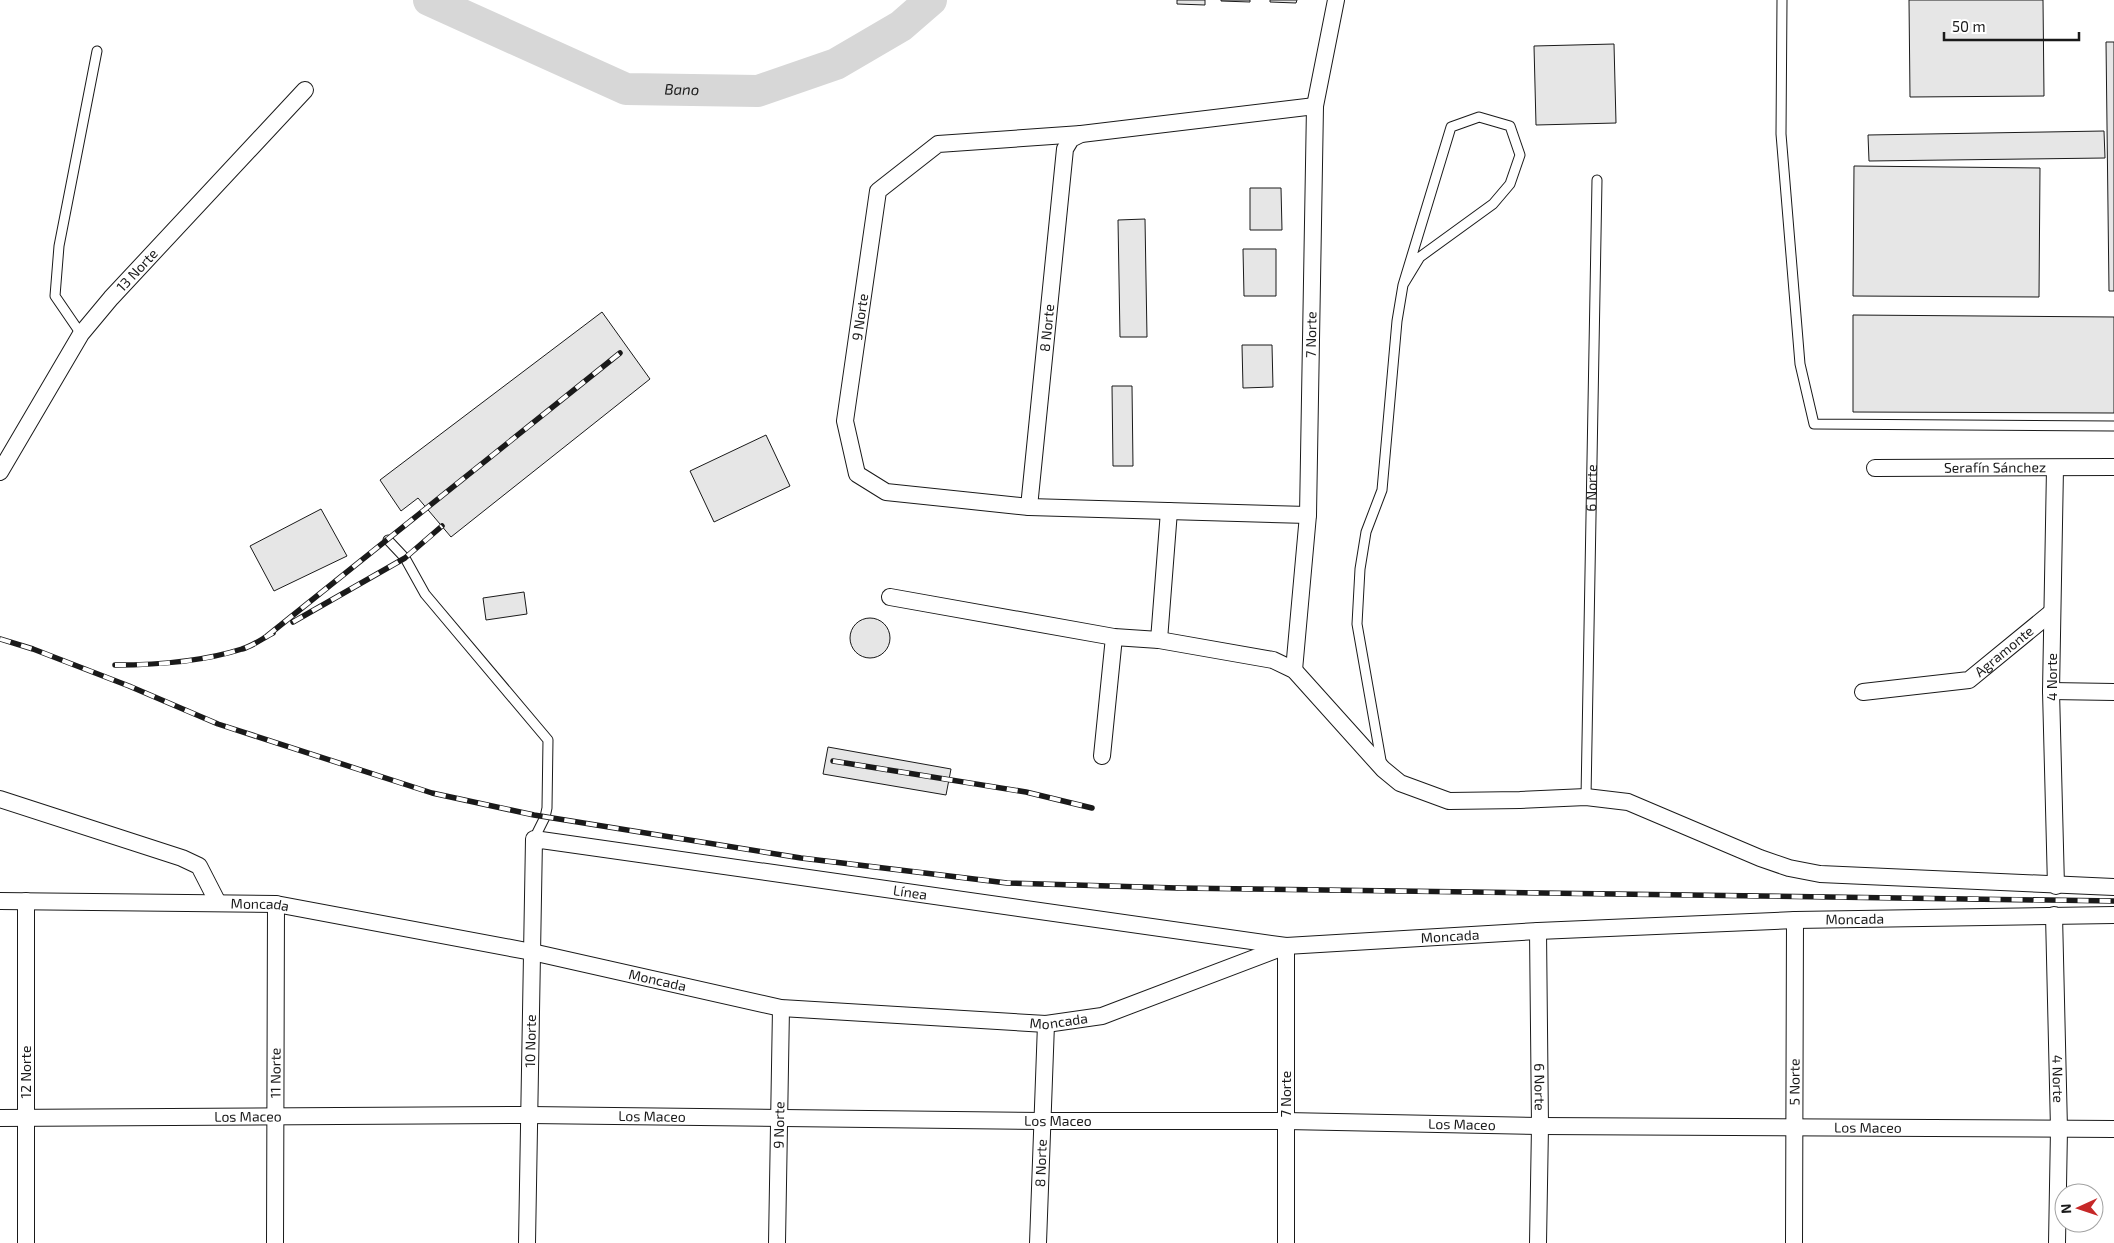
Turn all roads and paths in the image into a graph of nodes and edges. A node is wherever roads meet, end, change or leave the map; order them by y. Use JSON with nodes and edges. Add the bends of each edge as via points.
{"nodes":[{"id":1,"x":1336,"y":0,"type":"edge"},
{"id":2,"x":1782,"y":0,"type":"edge"},
{"id":3,"x":97,"y":51,"type":"dead end"},
{"id":4,"x":305,"y":90,"type":"dead end"},
{"id":5,"x":1315,"y":106,"type":"junction"},
{"id":6,"x":1081,"y":134,"type":"junction"},
{"id":7,"x":1597,"y":180,"type":"dead end"},
{"id":8,"x":1403,"y":285,"type":"junction"},
{"id":9,"x":81,"y":334,"type":"junction"},
{"id":10,"x":2114,"y":426,"type":"edge"},
{"id":11,"x":2114,"y":467,"type":"edge"},
{"id":12,"x":1875,"y":468,"type":"dead end"},
{"id":13,"x":2055,"y":468,"type":"junction"},
{"id":14,"x":0,"y":472,"type":"edge"},
{"id":15,"x":1029,"y":507,"type":"junction"},
{"id":16,"x":1169,"y":511,"type":"junction"},
{"id":17,"x":1308,"y":515,"type":"junction"},
{"id":18,"x":388,"y":540,"type":"dead end"},
{"id":19,"x":890,"y":597,"type":"dead end"},
{"id":20,"x":2052,"y":612,"type":"junction"},
{"id":21,"x":1114,"y":637,"type":"junction"},
{"id":22,"x":1160,"y":640,"type":"junction"},
{"id":23,"x":1294,"y":670,"type":"junction"},
{"id":24,"x":2051,"y":691,"type":"junction"},
{"id":25,"x":1863,"y":692,"type":"dead end"},
{"id":26,"x":2114,"y":692,"type":"edge"},
{"id":27,"x":1102,"y":756,"type":"dead end"},
{"id":28,"x":1383,"y":769,"type":"junction"},
{"id":29,"x":1586,"y":797,"type":"junction"},
{"id":30,"x":0,"y":800,"type":"edge"},
{"id":31,"x":534,"y":839,"type":"junction"},
{"id":32,"x":2056,"y":886,"type":"junction"},
{"id":33,"x":2114,"y":887,"type":"edge"},
{"id":34,"x":0,"y":901,"type":"edge"},
{"id":35,"x":26,"y":901,"type":"junction"},
{"id":36,"x":218,"y":903,"type":"junction"},
{"id":37,"x":276,"y":904,"type":"junction"},
{"id":38,"x":2054,"y":915,"type":"junction"},
{"id":39,"x":2114,"y":915,"type":"edge"},
{"id":40,"x":1795,"y":920,"type":"junction"},
{"id":41,"x":1538,"y":931,"type":"junction"},
{"id":42,"x":1286,"y":946,"type":"junction"},
{"id":43,"x":532,"y":952,"type":"junction"},
{"id":44,"x":781,"y":1008,"type":"junction"},
{"id":45,"x":1046,"y":1024,"type":"junction"},
{"id":46,"x":529,"y":1115,"type":"junction"},
{"id":47,"x":275,"y":1117,"type":"junction"},
{"id":48,"x":0,"y":1118,"type":"edge"},
{"id":49,"x":26,"y":1118,"type":"junction"},
{"id":50,"x":778,"y":1118,"type":"junction"},
{"id":51,"x":1043,"y":1120,"type":"junction"},
{"id":52,"x":1286,"y":1121,"type":"junction"},
{"id":53,"x":1540,"y":1126,"type":"junction"},
{"id":54,"x":1796,"y":1127,"type":"junction"},
{"id":55,"x":2059,"y":1129,"type":"junction"},
{"id":56,"x":2114,"y":1129,"type":"edge"},
{"id":57,"x":26,"y":1243,"type":"edge"},
{"id":58,"x":275,"y":1243,"type":"edge"},
{"id":59,"x":527,"y":1243,"type":"edge"},
{"id":60,"x":776,"y":1243,"type":"edge"},
{"id":61,"x":1038,"y":1243,"type":"edge"},
{"id":62,"x":1286,"y":1243,"type":"edge"},
{"id":63,"x":1538,"y":1243,"type":"edge"},
{"id":64,"x":1794,"y":1243,"type":"edge"},
{"id":65,"x":2057,"y":1243,"type":"edge"}],
"edges":[{"from":1,"to":5,"type":"street","name":"7 Norte"},
{"from":2,"to":10,"type":"lane","via":[[1782,134],[1800,364],[1814,424]]},
{"from":3,"to":9,"type":"lane","via":[[59,246],[55,296]]},
{"from":4,"to":9,"type":"street","name":"13 Norte"},
{"from":5,"to":6,"type":"street","name":"9 Norte"},
{"from":5,"to":17,"type":"street","name":"7 Norte"},
{"from":6,"to":15,"type":"street","name":"8 Norte","via":[[1071,139],[1065,149]]},
{"from":6,"to":15,"type":"street","name":"9 Norte","via":[[938,144],[878,191],[845,421],[857,474],[886,492]]},
{"from":7,"to":29,"type":"lane","name":"6 Norte"},
{"from":8,"to":8,"type":"lane","via":[[1451,127],[1479,117],[1510,126],[1520,155],[1510,184],[1493,204],[1420,257]]},
{"from":8,"to":28,"type":"lane","via":[[1382,490],[1366,532],[1357,624]]},
{"from":9,"to":14,"type":"street","name":"13 Norte"},
{"from":11,"to":13,"type":"street","name":"Serafín Sánchez"},
{"from":12,"to":13,"type":"street","name":"Serafín Sánchez"},
{"from":13,"to":20,"type":"street","name":"4 Norte"},
{"from":15,"to":16,"type":"street"},
{"from":16,"to":17,"type":"street"},
{"from":16,"to":22,"type":"street"},
{"from":17,"to":23,"type":"street","name":"7 Norte"},
{"from":18,"to":31,"type":"lane","via":[[405,558],[425,594],[548,740],[547,808]]},
{"from":19,"to":21,"type":"street"},
{"from":20,"to":24,"type":"street","name":"4 Norte"},
{"from":20,"to":25,"type":"street","name":"Agramonte","via":[[1969,680]]},
{"from":21,"to":22,"type":"street"},
{"from":21,"to":27,"type":"street"},
{"from":22,"to":23,"type":"street","via":[[1273,660]]},
{"from":23,"to":28,"type":"street"},
{"from":24,"to":26,"type":"street"},
{"from":24,"to":32,"type":"street","name":"4 Norte"},
{"from":28,"to":29,"type":"street","via":[[1400,783],[1449,801]]},
{"from":29,"to":32,"type":"street","via":[[1628,802],[1760,858],[1820,874]]},
{"from":30,"to":36,"type":"street","via":[[199,866]]},
{"from":31,"to":42,"type":"street","name":"Línea"},
{"from":31,"to":43,"type":"street","name":"10 Norte"},
{"from":32,"to":33,"type":"street"},
{"from":34,"to":35,"type":"street","name":"Moncada"},
{"from":35,"to":36,"type":"street","name":"Moncada"},
{"from":35,"to":49,"type":"street","name":"12 Norte"},
{"from":36,"to":37,"type":"street","name":"Moncada"},
{"from":37,"to":43,"type":"street","name":"Moncada"},
{"from":37,"to":47,"type":"street","name":"11 Norte"},
{"from":38,"to":39,"type":"street","name":"Moncada"},
{"from":38,"to":40,"type":"street","name":"Moncada"},
{"from":38,"to":55,"type":"street","name":"4 Norte"},
{"from":40,"to":41,"type":"street","name":"Moncada"},
{"from":40,"to":54,"type":"street","name":"5 Norte"},
{"from":41,"to":42,"type":"street","name":"Moncada"},
{"from":41,"to":53,"type":"street","name":"6 Norte"},
{"from":42,"to":45,"type":"street","name":"Moncada","via":[[1102,1016]]},
{"from":42,"to":52,"type":"street","name":"7 Norte"},
{"from":43,"to":44,"type":"street","name":"Moncada"},
{"from":43,"to":46,"type":"street","name":"10 Norte"},
{"from":44,"to":45,"type":"street","name":"Moncada"},
{"from":44,"to":50,"type":"street","name":"9 Norte"},
{"from":45,"to":51,"type":"street","name":"8 Norte"},
{"from":46,"to":47,"type":"street","name":"Los Maceo"},
{"from":46,"to":50,"type":"street","name":"Los Maceo"},
{"from":46,"to":59,"type":"street","name":"10 Norte"},
{"from":47,"to":49,"type":"street","name":"Los Maceo"},
{"from":47,"to":58,"type":"street","name":"11 Norte"},
{"from":48,"to":49,"type":"street","name":"Los Maceo"},
{"from":49,"to":57,"type":"street","name":"12 Norte"},
{"from":50,"to":51,"type":"street","name":"Los Maceo"},
{"from":50,"to":60,"type":"street","name":"9 Norte"},
{"from":51,"to":52,"type":"street","name":"Los Maceo"},
{"from":51,"to":61,"type":"street","name":"8 Norte"},
{"from":52,"to":53,"type":"street","name":"Los Maceo"},
{"from":52,"to":62,"type":"street","name":"7 Norte"},
{"from":53,"to":54,"type":"street","name":"Los Maceo"},
{"from":53,"to":63,"type":"street","name":"6 Norte"},
{"from":54,"to":55,"type":"street","name":"Los Maceo"},
{"from":54,"to":64,"type":"street","name":"5 Norte"},
{"from":55,"to":56,"type":"street","name":"Los Maceo"},
{"from":55,"to":65,"type":"street","name":"4 Norte"}]}
